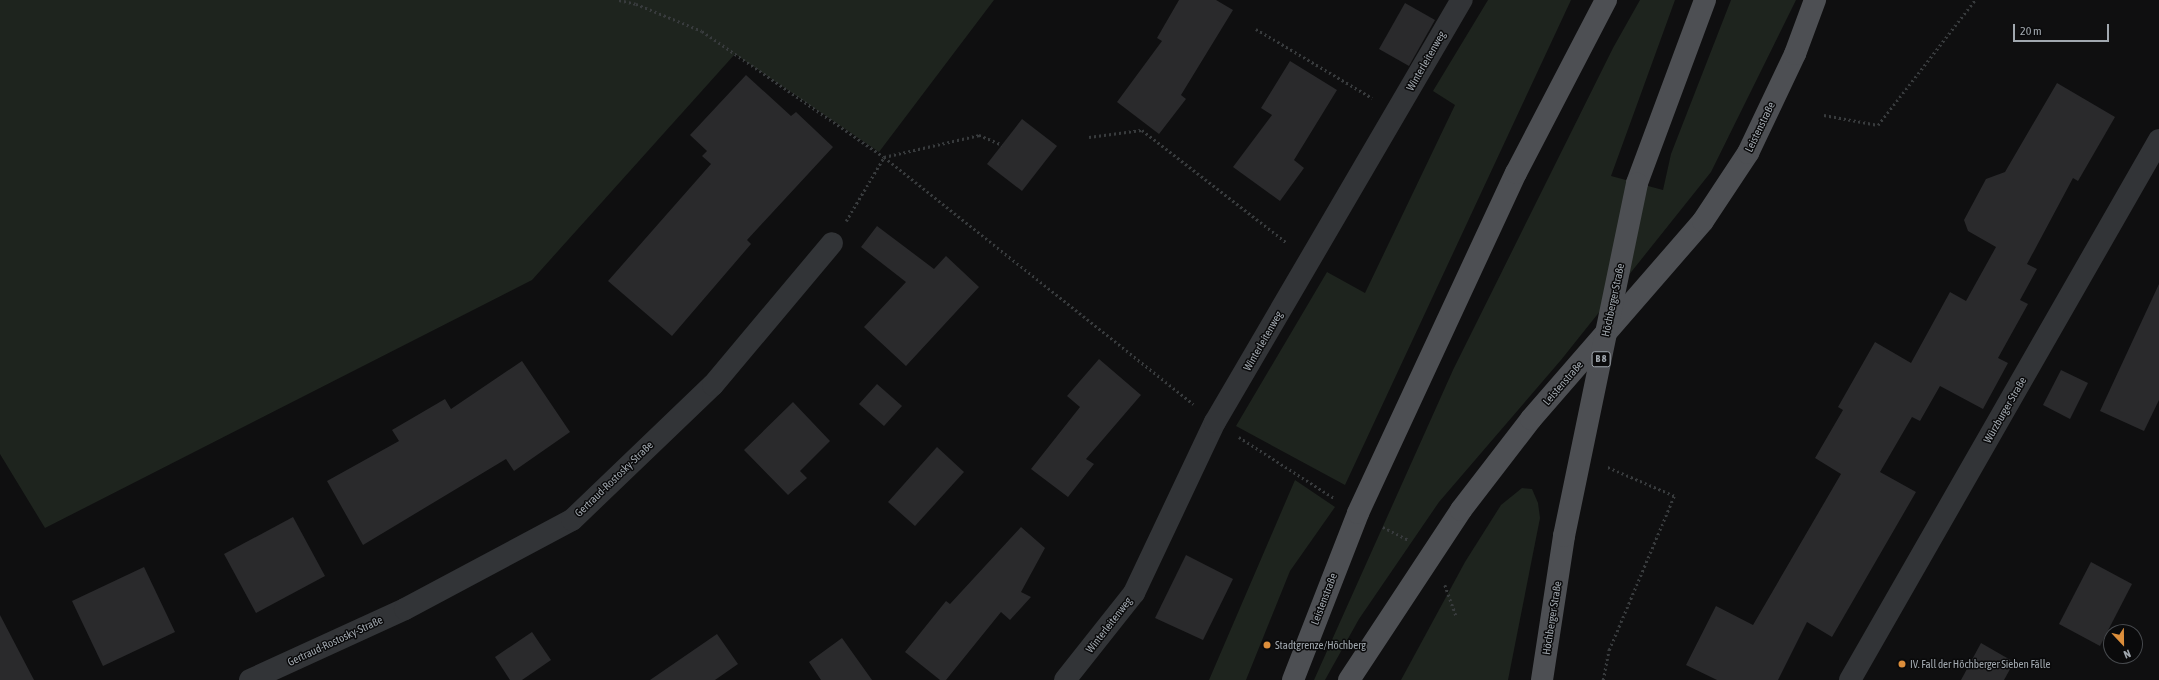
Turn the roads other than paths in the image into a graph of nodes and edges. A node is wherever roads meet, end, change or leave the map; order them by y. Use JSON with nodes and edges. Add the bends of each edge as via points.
{"nodes":[{"id":1,"x":1462,"y":0,"type":"edge"},
{"id":2,"x":1606,"y":0,"type":"edge"},
{"id":3,"x":1705,"y":0,"type":"edge"},
{"id":4,"x":1815,"y":0,"type":"edge"},
{"id":5,"x":2159,"y":140,"type":"edge"},
{"id":6,"x":832,"y":243,"type":"road end"},
{"id":7,"x":250,"y":680,"type":"edge"},
{"id":8,"x":1065,"y":680,"type":"edge"},
{"id":9,"x":1293,"y":680,"type":"edge"},
{"id":10,"x":1349,"y":680,"type":"edge"},
{"id":11,"x":1542,"y":680,"type":"edge"},
{"id":12,"x":1850,"y":680,"type":"edge"}],
"edges":[{"from":1,"to":8,"type":"street","name":"Winterleitenweg","via":[[1215,422],[1134,593]]},
{"from":2,"to":9,"type":"main road","name":"Leistenstraße","via":[[1516,174],[1358,513]]},
{"from":3,"to":11,"type":"main road","name":"Höchberger Straße","number":"B 8","bridge":true,"via":[[1637,183],[1564,536]]},
{"from":4,"to":10,"type":"main road","name":"Leistenstraße","via":[[1795,54],[1748,153],[1703,222],[1531,419],[1461,510]]},
{"from":5,"to":12,"type":"street","name":"Würzburger Straße"},
{"from":6,"to":7,"type":"street","name":"Gertraud-Rostosky-Straße","via":[[713,385],[572,520],[405,609]]}]}
